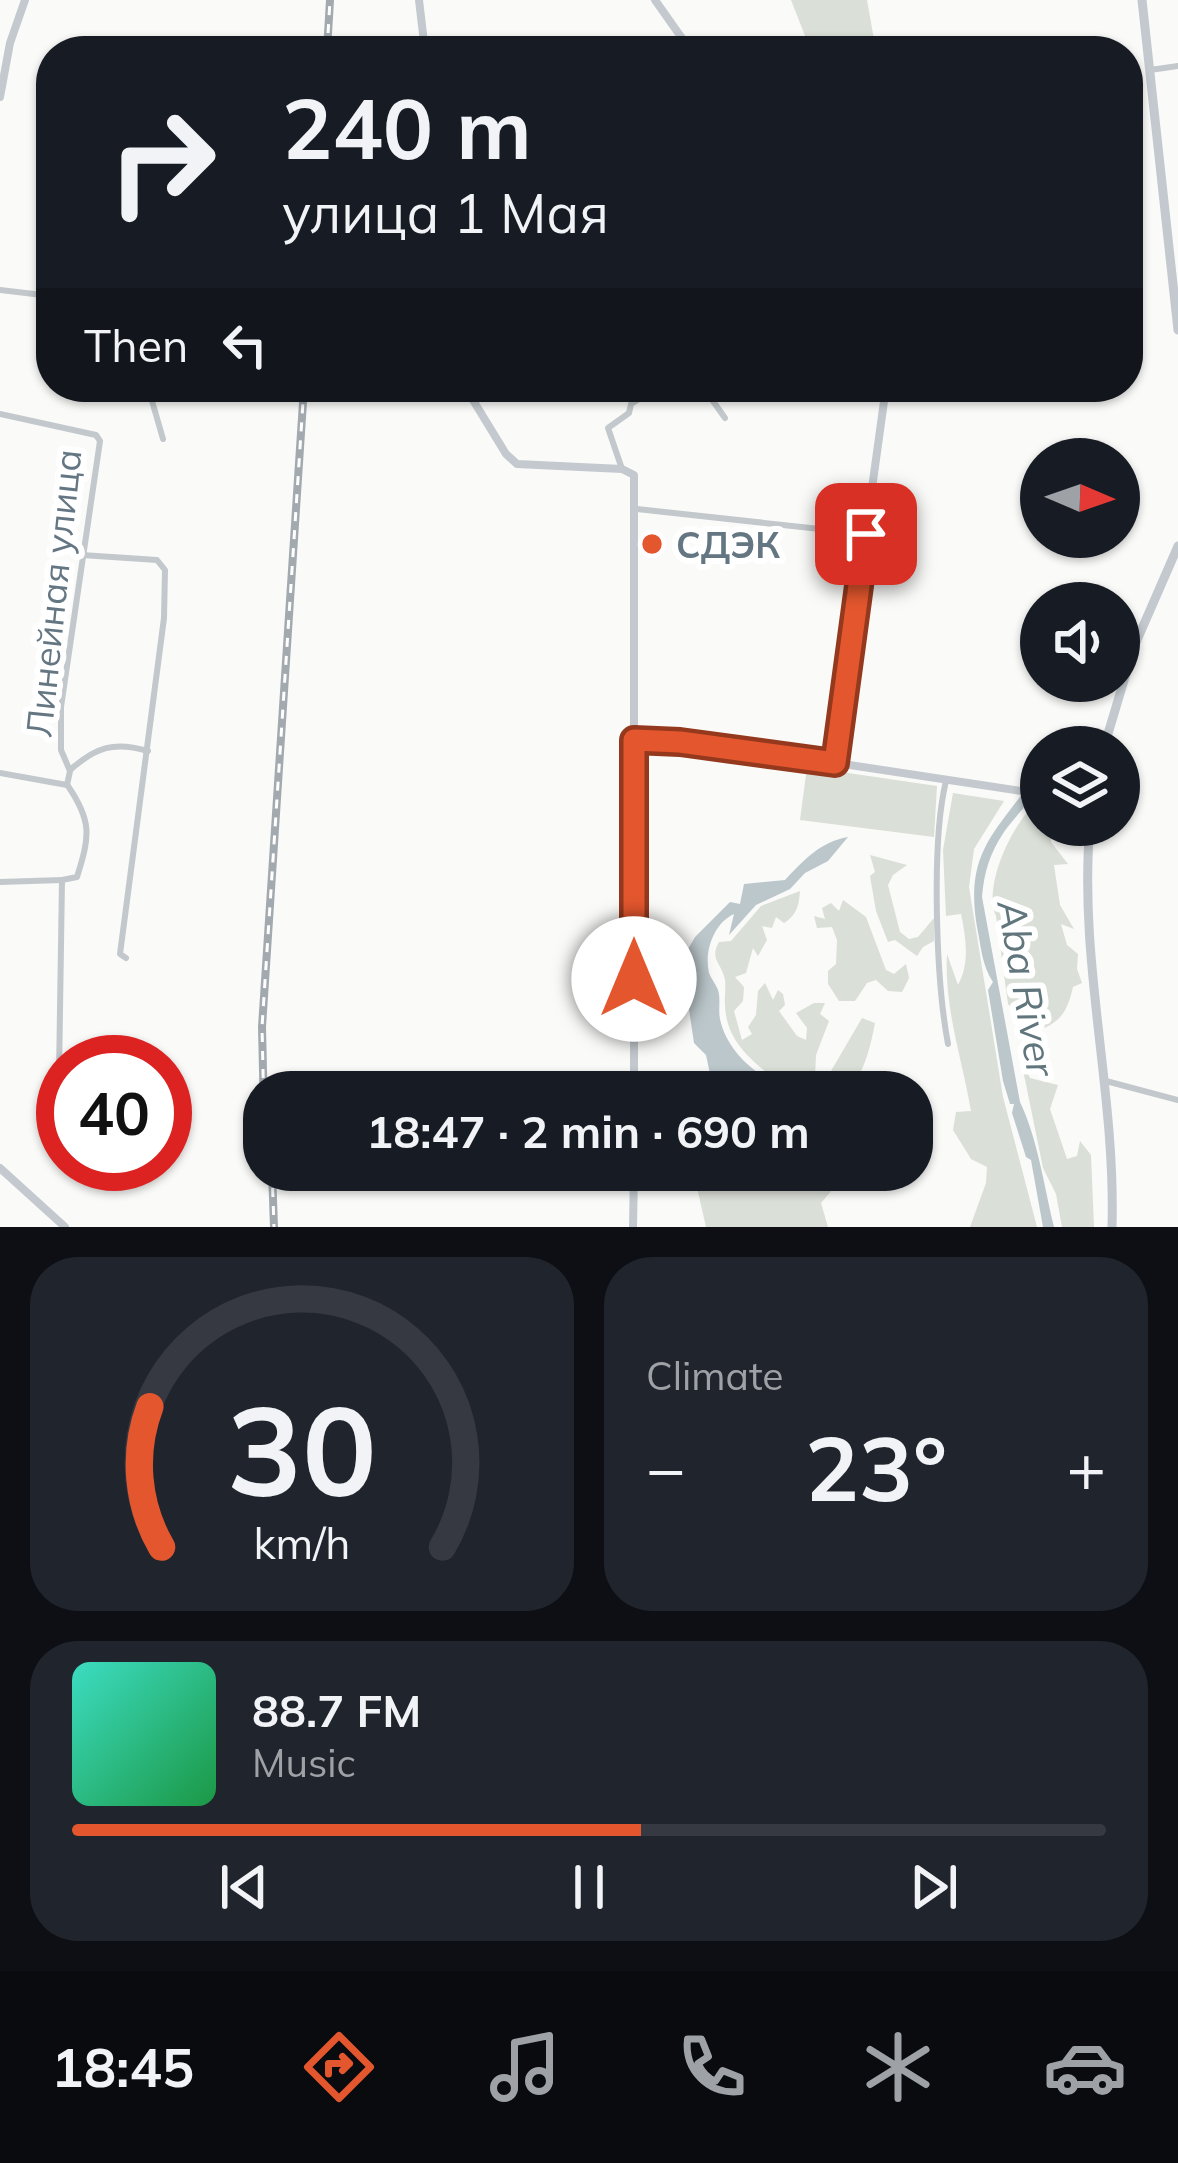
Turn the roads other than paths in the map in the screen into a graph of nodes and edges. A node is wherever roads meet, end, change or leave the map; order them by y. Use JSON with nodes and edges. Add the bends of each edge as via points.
{"nodes":[{"id":1,"x":25,"y":0,"type":"edge"},
{"id":2,"x":419,"y":0,"type":"edge"},
{"id":3,"x":655,"y":0,"type":"edge"},
{"id":4,"x":1142,"y":0,"type":"edge"},
{"id":5,"x":423,"y":36,"type":"edge"},
{"id":6,"x":680,"y":36,"type":"edge"},
{"id":7,"x":1178,"y":66,"type":"edge"},
{"id":8,"x":1150,"y":70,"type":"junction"},
{"id":9,"x":0,"y":97,"type":"edge"},
{"id":10,"x":1174,"y":249,"type":"edge"},
{"id":11,"x":0,"y":290,"type":"edge"},
{"id":12,"x":36,"y":294,"type":"edge"},
{"id":13,"x":1178,"y":330,"type":"edge"},
{"id":14,"x":152,"y":402,"type":"edge"},
{"id":15,"x":474,"y":402,"type":"edge"},
{"id":16,"x":634,"y":402,"type":"edge"},
{"id":17,"x":714,"y":402,"type":"edge"},
{"id":18,"x":884,"y":402,"type":"edge"},
{"id":19,"x":0,"y":414,"type":"edge"},
{"id":20,"x":725,"y":418,"type":"dead end"},
{"id":21,"x":163,"y":439,"type":"dead end"},
{"id":22,"x":622,"y":469,"type":"junction"},
{"id":23,"x":637,"y":509,"type":"junction"},
{"id":24,"x":866,"y":534,"type":"junction"},
{"id":25,"x":1178,"y":546,"type":"edge"},
{"id":26,"x":82,"y":555,"type":"junction"},
{"id":27,"x":1110,"y":726,"type":"edge"},
{"id":28,"x":634,"y":740,"type":"junction"},
{"id":29,"x":148,"y":752,"type":"junction"},
{"id":30,"x":835,"y":763,"type":"junction"},
{"id":31,"x":70,"y":771,"type":"junction"},
{"id":32,"x":0,"y":773,"type":"edge"},
{"id":33,"x":946,"y":781,"type":"junction"},
{"id":34,"x":67,"y":785,"type":"junction"},
{"id":35,"x":1020,"y":791,"type":"edge"},
{"id":36,"x":1089,"y":846,"type":"edge"},
{"id":37,"x":62,"y":880,"type":"junction"},
{"id":38,"x":0,"y":882,"type":"edge"},
{"id":39,"x":126,"y":958,"type":"dead end"},
{"id":40,"x":59,"y":1035,"type":"edge"},
{"id":41,"x":947,"y":1044,"type":"dead end"},
{"id":42,"x":634,"y":1071,"type":"edge"},
{"id":43,"x":1103,"y":1079,"type":"junction"},
{"id":44,"x":1177,"y":1101,"type":"edge"},
{"id":45,"x":0,"y":1168,"type":"edge"},
{"id":46,"x":634,"y":1191,"type":"edge"},
{"id":47,"x":65,"y":1227,"type":"edge"},
{"id":48,"x":633,"y":1227,"type":"edge"},
{"id":49,"x":1112,"y":1227,"type":"edge"}],
"edges":[{"from":1,"to":9,"type":"street"},
{"from":2,"to":5,"type":"street"},
{"from":3,"to":6,"type":"street"},
{"from":4,"to":8,"type":"main road"},
{"from":7,"to":8,"type":"street"},
{"from":8,"to":10,"type":"main road"},
{"from":10,"to":13,"type":"main road"},
{"from":11,"to":12,"type":"street"},
{"from":14,"to":21,"type":"street"},
{"from":15,"to":22,"type":"street","via":[[517,464]]},
{"from":16,"to":22,"type":"street","via":[[608,428]]},
{"from":17,"to":20,"type":"street"},
{"from":18,"to":24,"type":"street"},
{"from":19,"to":26,"type":"street","name":"Линейная улица","via":[[99,439]]},
{"from":22,"to":23,"type":"street","via":[[634,475]]},
{"from":23,"to":24,"type":"street"},
{"from":23,"to":28,"type":"street"},
{"from":24,"to":30,"type":"street"},
{"from":25,"to":27,"type":"main road"},
{"from":26,"to":29,"type":"street","via":[[157,560],[165,570]]},
{"from":26,"to":31,"type":"street","name":"Линейная улица","via":[[61,707]]},
{"from":28,"to":30,"type":"street"},
{"from":28,"to":42,"type":"street"},
{"from":29,"to":31,"type":"street","via":[[101,746]]},
{"from":29,"to":39,"type":"street","via":[[120,954]]},
{"from":30,"to":33,"type":"street"},
{"from":31,"to":34,"type":"street","name":"Линейная улица"},
{"from":32,"to":34,"type":"street","name":"Линейная улица"},
{"from":33,"to":35,"type":"street"},
{"from":33,"to":41,"type":"street","via":[[939,909]]},
{"from":34,"to":37,"type":"street","via":[[88,827],[77,877]]},
{"from":36,"to":43,"type":"main road","via":[[1085,904]]},
{"from":37,"to":38,"type":"street"},
{"from":37,"to":40,"type":"street"},
{"from":43,"to":44,"type":"street"},
{"from":43,"to":49,"type":"main road"},
{"from":45,"to":47,"type":"street"},
{"from":46,"to":48,"type":"street"}]}
